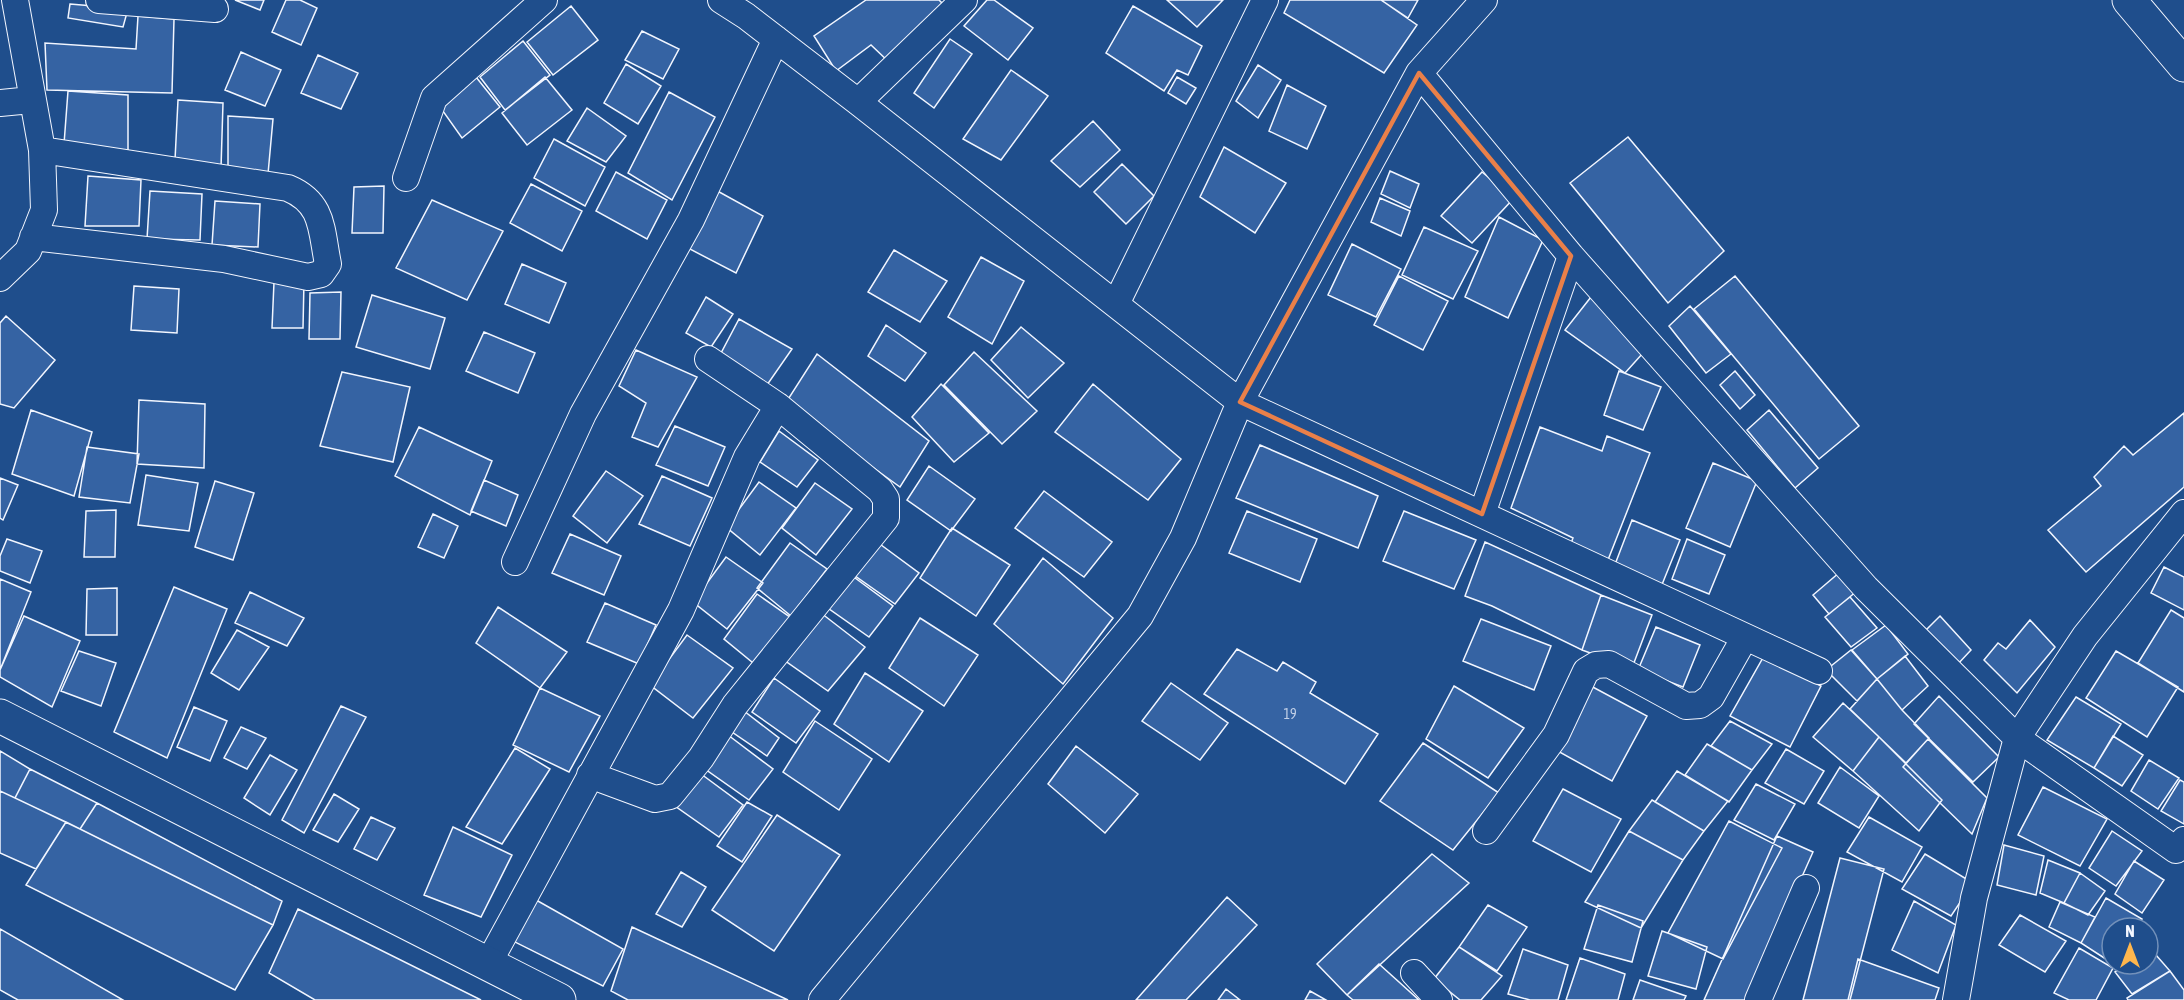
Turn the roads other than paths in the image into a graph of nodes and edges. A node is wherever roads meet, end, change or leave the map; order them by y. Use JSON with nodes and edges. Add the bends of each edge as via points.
{"nodes":[{"id":1,"x":15,"y":0,"type":"edge"},
{"id":2,"x":99,"y":0,"type":"edge"},
{"id":3,"x":544,"y":0,"type":"edge"},
{"id":4,"x":721,"y":0,"type":"edge"},
{"id":5,"x":964,"y":0,"type":"edge"},
{"id":6,"x":1265,"y":0,"type":"edge"},
{"id":7,"x":1484,"y":0,"type":"edge"},
{"id":8,"x":2129,"y":0,"type":"edge"},
{"id":9,"x":754,"y":8,"type":"edge"},
{"id":10,"x":214,"y":9,"type":"dead end"},
{"id":11,"x":776,"y":39,"type":"junction"},
{"id":12,"x":2184,"y":65,"type":"edge"},
{"id":13,"x":1419,"y":74,"type":"junction"},
{"id":14,"x":32,"y":100,"type":"junction"},
{"id":15,"x":858,"y":102,"type":"junction"},
{"id":16,"x":0,"y":103,"type":"edge"},
{"id":17,"x":42,"y":150,"type":"junction"},
{"id":18,"x":406,"y":178,"type":"dead end"},
{"id":19,"x":33,"y":237,"type":"junction"},
{"id":20,"x":1571,"y":256,"type":"junction"},
{"id":21,"x":0,"y":278,"type":"edge"},
{"id":22,"x":1116,"y":304,"type":"junction"},
{"id":23,"x":708,"y":359,"type":"dead end"},
{"id":24,"x":1240,"y":402,"type":"junction"},
{"id":25,"x":778,"y":406,"type":"junction"},
{"id":26,"x":2184,"y":513,"type":"edge"},
{"id":27,"x":1482,"y":514,"type":"junction"},
{"id":28,"x":515,"y":562,"type":"dead end"},
{"id":29,"x":1745,"y":637,"type":"junction"},
{"id":30,"x":1819,"y":671,"type":"dead end"},
{"id":31,"x":0,"y":716,"type":"edge"},
{"id":32,"x":2018,"y":738,"type":"junction"},
{"id":33,"x":590,"y":775,"type":"junction"},
{"id":34,"x":1486,"y":831,"type":"dead end"},
{"id":35,"x":2184,"y":840,"type":"edge"},
{"id":36,"x":1806,"y":888,"type":"dead end"},
{"id":37,"x":488,"y":964,"type":"junction"},
{"id":38,"x":1414,"y":973,"type":"dead end"},
{"id":39,"x":559,"y":1000,"type":"edge"},
{"id":40,"x":822,"y":1000,"type":"edge"},
{"id":41,"x":1439,"y":1000,"type":"edge"},
{"id":42,"x":1758,"y":1000,"type":"edge"},
{"id":43,"x":1956,"y":1000,"type":"edge"}],
"edges":[{"from":1,"to":14,"type":"street"},
{"from":2,"to":10,"type":"street"},
{"from":3,"to":18,"type":"street","via":[[434,98]]},
{"from":4,"to":9,"type":"street"},
{"from":5,"to":15,"type":"street"},
{"from":6,"to":22,"type":"street"},
{"from":7,"to":13,"type":"street"},
{"from":8,"to":12,"type":"street"},
{"from":9,"to":11,"type":"street"},
{"from":11,"to":15,"type":"street"},
{"from":11,"to":28,"type":"street","via":[[691,220],[583,414]]},
{"from":13,"to":20,"type":"street"},
{"from":13,"to":24,"type":"street"},
{"from":14,"to":16,"type":"street"},
{"from":14,"to":17,"type":"street"},
{"from":15,"to":22,"type":"street"},
{"from":17,"to":19,"type":"street","via":[[44,210]]},
{"from":17,"to":19,"type":"street","via":[[288,188],[315,206],[328,264],[321,274],[308,277],[224,259]]},
{"from":19,"to":21,"type":"street","via":[[28,250]]},
{"from":20,"to":27,"type":"street"},
{"from":20,"to":32,"type":"street","via":[[1866,588]]},
{"from":22,"to":24,"type":"street"},
{"from":23,"to":25,"type":"street"},
{"from":24,"to":27,"type":"street"},
{"from":24,"to":40,"type":"street","via":[[1184,538],[1140,616]]},
{"from":25,"to":33,"type":"street","via":[[747,457],[681,610]]},
{"from":25,"to":33,"type":"street","via":[[880,490],[886,499],[886,518],[735,705],[701,758],[670,796],[655,799]]},
{"from":26,"to":32,"type":"street","via":[[2085,636]]},
{"from":27,"to":29,"type":"street"},
{"from":29,"to":30,"type":"street"},
{"from":29,"to":34,"type":"street","via":[[1712,697],[1700,705],[1686,706],[1609,664],[1586,670],[1556,735]]},
{"from":31,"to":37,"type":"street"},
{"from":32,"to":35,"type":"street","via":[[2176,850]]},
{"from":32,"to":43,"type":"street","via":[[1974,898]]},
{"from":33,"to":37,"type":"street"},
{"from":36,"to":42,"type":"street"},
{"from":37,"to":39,"type":"street"},
{"from":38,"to":41,"type":"street"}]}
